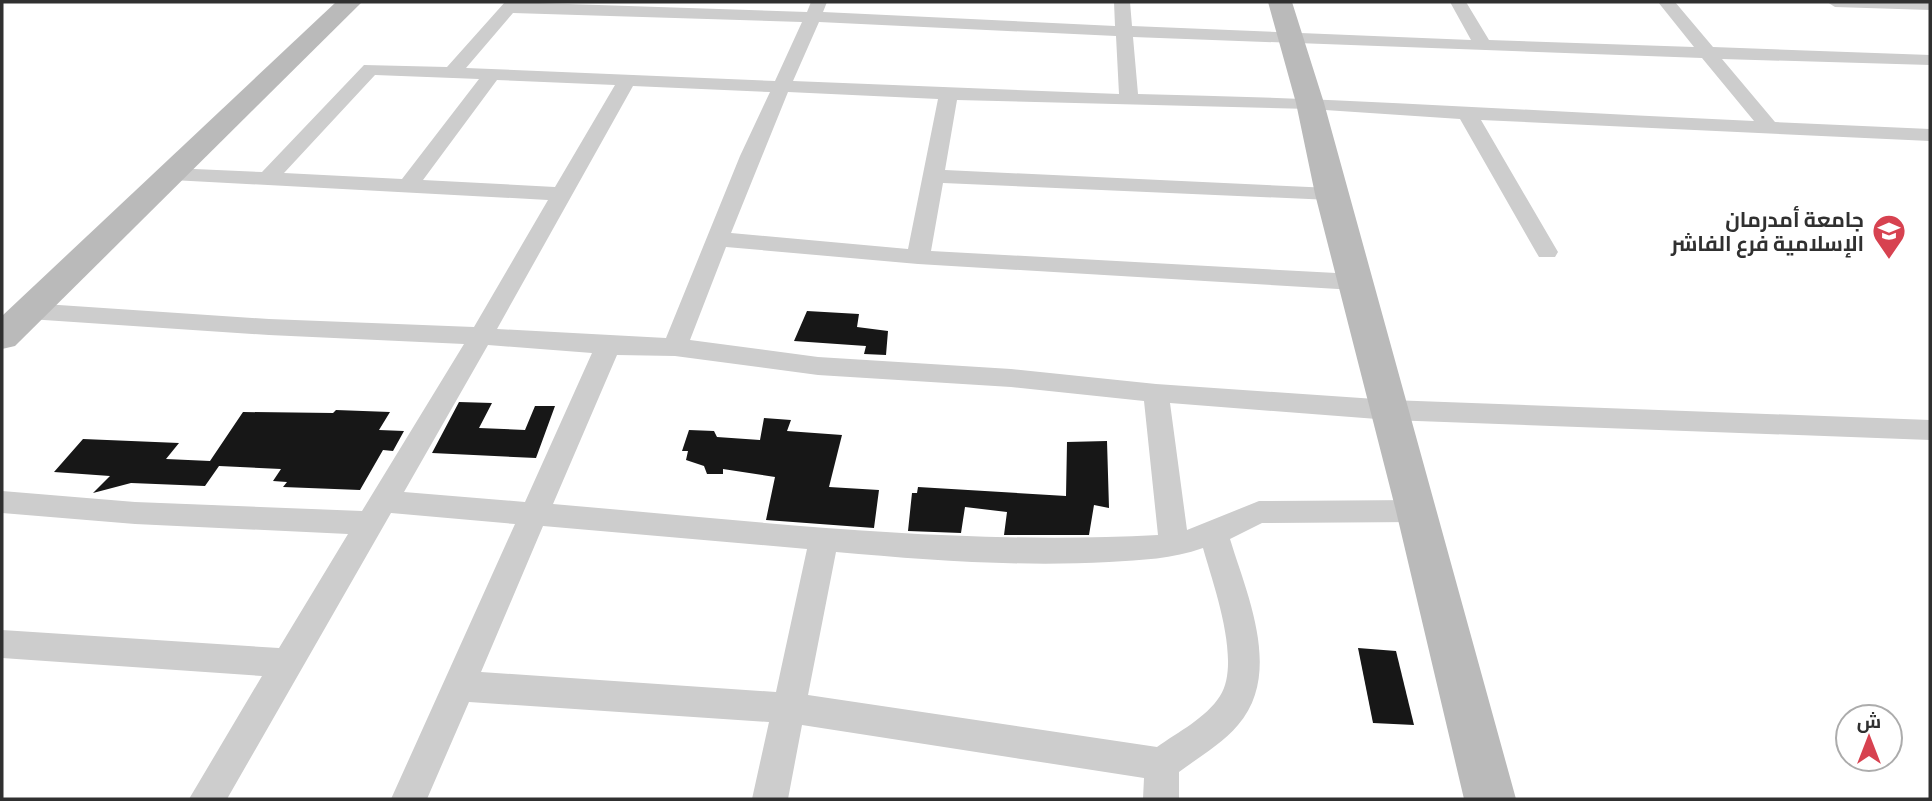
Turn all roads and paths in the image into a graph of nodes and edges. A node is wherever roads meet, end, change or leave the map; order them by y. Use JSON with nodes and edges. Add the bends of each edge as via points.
{"nodes":[{"id":1,"x":350,"y":2,"type":"edge"},
{"id":2,"x":1122,"y":2,"type":"edge"},
{"id":3,"x":1280,"y":2,"type":"edge"},
{"id":4,"x":1458,"y":2,"type":"edge"},
{"id":5,"x":1666,"y":2,"type":"edge"},
{"id":6,"x":1835,"y":2,"type":"edge"},
{"id":7,"x":512,"y":5,"type":"edge"},
{"id":8,"x":1926,"y":8,"type":"edge"},
{"id":9,"x":817,"y":9,"type":"edge"},
{"id":10,"x":1124,"y":30,"type":"junction"},
{"id":11,"x":1290,"y":39,"type":"junction"},
{"id":12,"x":1482,"y":44,"type":"junction"},
{"id":13,"x":1706,"y":52,"type":"junction"},
{"id":14,"x":1930,"y":60,"type":"edge"},
{"id":15,"x":452,"y":72,"type":"junction"},
{"id":16,"x":492,"y":75,"type":"junction"},
{"id":17,"x":627,"y":80,"type":"junction"},
{"id":18,"x":781,"y":87,"type":"junction"},
{"id":19,"x":949,"y":93,"type":"junction"},
{"id":20,"x":1129,"y":99,"type":"junction"},
{"id":21,"x":1310,"y":103,"type":"junction"},
{"id":22,"x":1467,"y":114,"type":"junction"},
{"id":23,"x":1768,"y":126,"type":"junction"},
{"id":24,"x":1930,"y":135,"type":"edge"},
{"id":25,"x":172,"y":174,"type":"junction"},
{"id":26,"x":933,"y":176,"type":"junction"},
{"id":27,"x":267,"y":179,"type":"junction"},
{"id":28,"x":408,"y":186,"type":"junction"},
{"id":29,"x":564,"y":194,"type":"junction"},
{"id":30,"x":1331,"y":194,"type":"junction"},
{"id":31,"x":716,"y":239,"type":"junction"},
{"id":32,"x":1547,"y":252,"type":"dead end"},
{"id":33,"x":918,"y":257,"type":"junction"},
{"id":34,"x":1355,"y":282,"type":"junction"},
{"id":35,"x":29,"y":311,"type":"junction"},
{"id":36,"x":481,"y":336,"type":"junction"},
{"id":37,"x":2,"y":337,"type":"edge"},
{"id":38,"x":608,"y":346,"type":"junction"},
{"id":39,"x":675,"y":347,"type":"junction"},
{"id":40,"x":1156,"y":393,"type":"junction"},
{"id":41,"x":1390,"y":410,"type":"junction"},
{"id":42,"x":1930,"y":430,"type":"edge"},
{"id":43,"x":2,"y":502,"type":"edge"},
{"id":44,"x":1417,"y":510,"type":"junction"},
{"id":45,"x":377,"y":512,"type":"junction"},
{"id":46,"x":533,"y":513,"type":"junction"},
{"id":47,"x":1214,"y":533,"type":"junction"},
{"id":48,"x":824,"y":537,"type":"junction"},
{"id":49,"x":1174,"y":546,"type":"junction"},
{"id":50,"x":2,"y":644,"type":"edge"},
{"id":51,"x":287,"y":663,"type":"junction"},
{"id":52,"x":460,"y":686,"type":"junction"},
{"id":53,"x":790,"y":708,"type":"junction"},
{"id":54,"x":1162,"y":764,"type":"junction"},
{"id":55,"x":207,"y":799,"type":"edge"},
{"id":56,"x":409,"y":799,"type":"edge"},
{"id":57,"x":770,"y":799,"type":"edge"},
{"id":58,"x":1161,"y":799,"type":"edge"},
{"id":59,"x":1490,"y":799,"type":"edge"}],
"edges":[{"from":1,"to":25,"type":"street"},
{"from":2,"to":10,"type":"street"},
{"from":3,"to":11,"type":"street"},
{"from":4,"to":12,"type":"street"},
{"from":5,"to":13,"type":"street"},
{"from":6,"to":8,"type":"street"},
{"from":7,"to":9,"type":"street"},
{"from":7,"to":15,"type":"street"},
{"from":9,"to":10,"type":"street"},
{"from":9,"to":18,"type":"street"},
{"from":10,"to":11,"type":"street"},
{"from":10,"to":20,"type":"street"},
{"from":11,"to":12,"type":"street"},
{"from":11,"to":21,"type":"street"},
{"from":12,"to":13,"type":"street"},
{"from":13,"to":14,"type":"street"},
{"from":13,"to":23,"type":"street"},
{"from":15,"to":16,"type":"street"},
{"from":15,"to":27,"type":"street","via":[[370,69]]},
{"from":16,"to":17,"type":"street"},
{"from":16,"to":28,"type":"street"},
{"from":17,"to":18,"type":"street"},
{"from":17,"to":29,"type":"street"},
{"from":18,"to":19,"type":"street"},
{"from":18,"to":31,"type":"street"},
{"from":19,"to":20,"type":"street"},
{"from":19,"to":26,"type":"street"},
{"from":20,"to":21,"type":"street"},
{"from":21,"to":22,"type":"street"},
{"from":21,"to":30,"type":"street"},
{"from":22,"to":23,"type":"street"},
{"from":22,"to":32,"type":"street"},
{"from":23,"to":24,"type":"street"},
{"from":25,"to":27,"type":"street"},
{"from":25,"to":35,"type":"street"},
{"from":26,"to":30,"type":"street"},
{"from":26,"to":33,"type":"street"},
{"from":27,"to":28,"type":"street"},
{"from":28,"to":29,"type":"street"},
{"from":29,"to":36,"type":"street"},
{"from":30,"to":34,"type":"street"},
{"from":31,"to":33,"type":"street"},
{"from":31,"to":39,"type":"street"},
{"from":33,"to":34,"type":"street"},
{"from":34,"to":41,"type":"street"},
{"from":35,"to":36,"type":"street"},
{"from":35,"to":37,"type":"street"},
{"from":36,"to":38,"type":"street"},
{"from":36,"to":45,"type":"street"},
{"from":38,"to":39,"type":"street"},
{"from":38,"to":46,"type":"street"},
{"from":39,"to":40,"type":"street","via":[[818,366]]},
{"from":40,"to":41,"type":"street"},
{"from":40,"to":49,"type":"street"},
{"from":41,"to":42,"type":"street"},
{"from":41,"to":44,"type":"street"},
{"from":43,"to":45,"type":"street","via":[[135,513]]},
{"from":44,"to":47,"type":"street","via":[[1259,512]]},
{"from":44,"to":59,"type":"street"},
{"from":45,"to":46,"type":"street"},
{"from":45,"to":51,"type":"street"},
{"from":46,"to":48,"type":"street"},
{"from":46,"to":52,"type":"street"},
{"from":47,"to":49,"type":"street"},
{"from":47,"to":54,"type":"street","via":[[1245,651],[1238,697],[1213,727]]},
{"from":48,"to":49,"type":"street","via":[[932,548],[1068,552]]},
{"from":48,"to":53,"type":"street"},
{"from":50,"to":51,"type":"street"},
{"from":51,"to":55,"type":"street"},
{"from":52,"to":53,"type":"street"},
{"from":52,"to":56,"type":"street"},
{"from":53,"to":54,"type":"street"},
{"from":53,"to":57,"type":"street"},
{"from":54,"to":58,"type":"street"}]}
